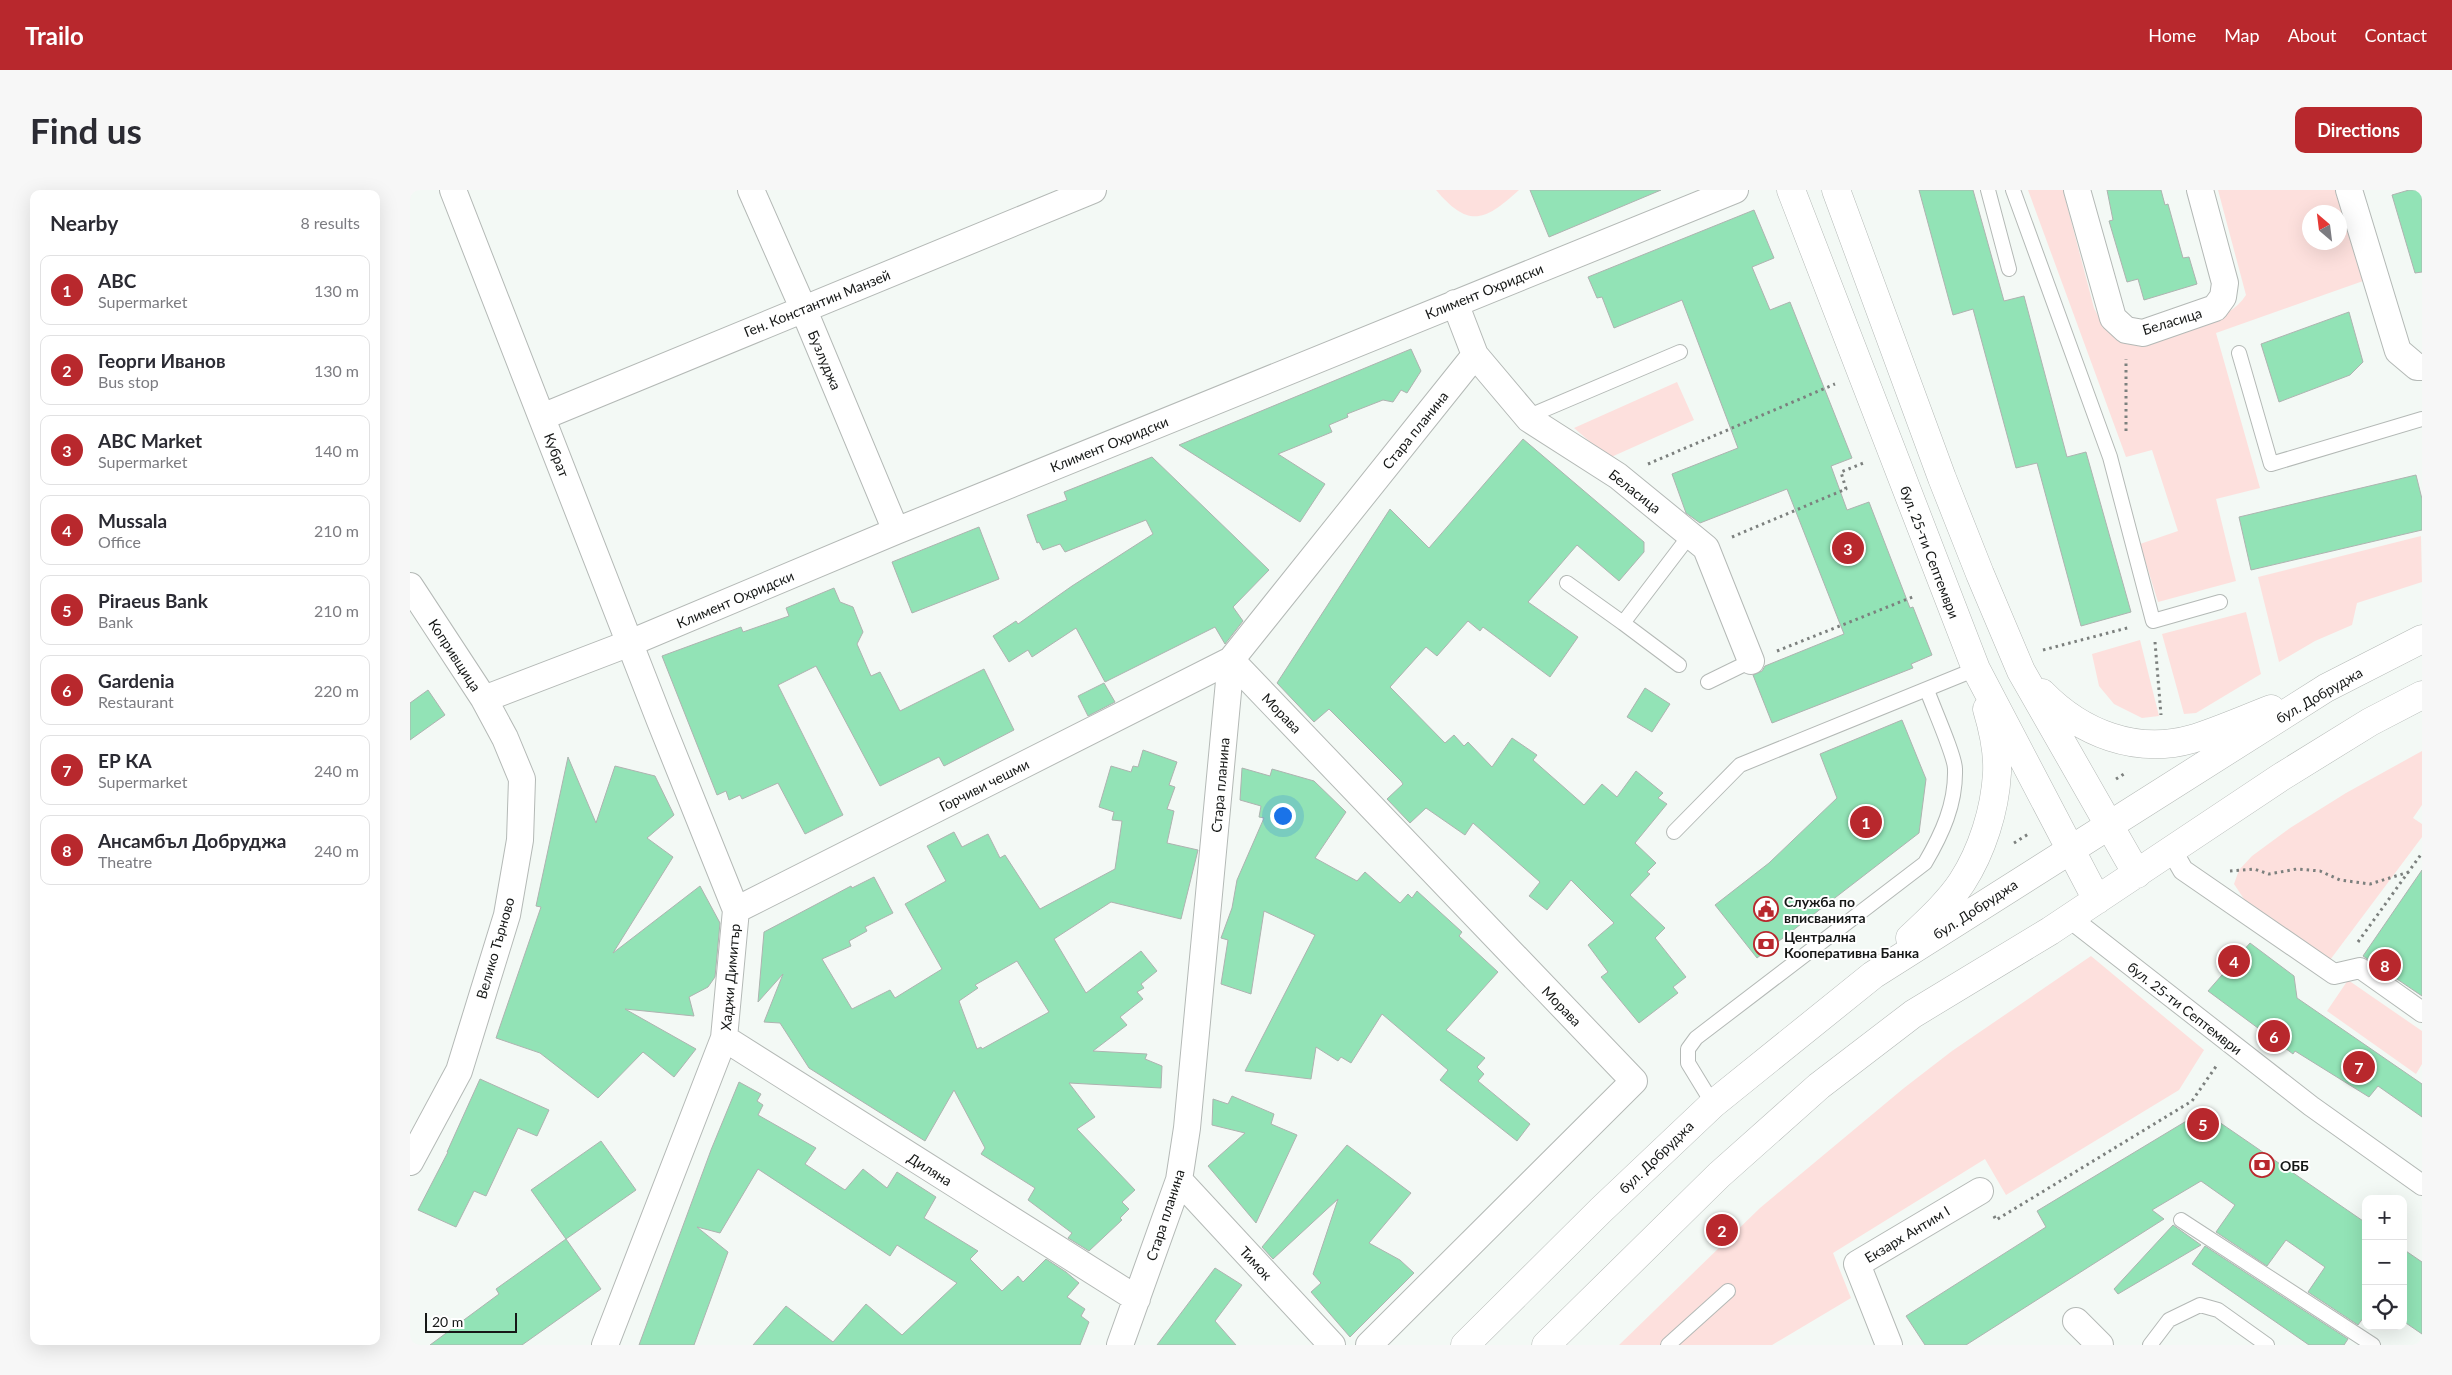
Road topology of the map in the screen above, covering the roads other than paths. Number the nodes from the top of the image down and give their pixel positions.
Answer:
1 (453, 190) edge
2 (751, 190) edge
3 (1093, 190) edge
4 (1735, 190) edge
5 (1791, 190) edge
6 (1836, 190) edge
7 (1988, 190) edge
8 (2013, 190) edge
9 (2077, 190) edge
10 (2200, 190) edge
11 (2349, 190) edge
12 (2009, 269) dead end
13 (1455, 303) junction
14 (804, 308) junction
15 (1680, 352) dead end
16 (2239, 353) dead end
17 (1475, 355) junction
18 (2422, 367) edge
19 (542, 417) junction
20 (1527, 417) junction
21 (2422, 419) edge
22 (896, 530) junction
23 (1698, 542) junction
24 (1567, 583) dead end
25 (410, 586) edge
26 (2220, 602) dead end
27 (1623, 623) junction
28 (2422, 638) edge
29 (630, 643) junction
30 (1231, 660) junction
31 (1751, 661) joint
32 (2019, 664) junction
33 (1679, 665) dead end
34 (1976, 669) junction
35 (1708, 682) dead end
36 (2326, 688) junction
37 (1927, 690) junction
38 (2422, 695) edge
39 (484, 699) junction
40 (660, 721) joint
41 (2109, 825) junction
42 (1674, 832) dead end
43 (2071, 848) junction
44 (2172, 851) junction
45 (2137, 874) junction
46 (2098, 900) junction
47 (736, 910) junction
48 (2070, 918) junction
49 (1873, 975) junction
50 (2422, 1012) edge
51 (724, 1038) junction
52 (1713, 1104) junction
53 (410, 1162) edge
54 (1179, 1180) junction
55 (2422, 1185) edge
56 (1980, 1191) road end
57 (2181, 1220) dead end
58 (1728, 1291) dead end
59 (1137, 1299) junction
60 (2076, 1322) dead end
61 (605, 1345) edge
62 (1120, 1345) edge
63 (1332, 1345) edge
64 (1368, 1345) edge
65 (1465, 1345) edge
66 (1546, 1345) edge
67 (1668, 1345) edge
68 (1889, 1345) edge
69 (2100, 1345) edge
70 (2150, 1345) edge
71 (2267, 1345) edge
72 (2373, 1345) edge

1 - 19 street, Кубрат
2 - 14 street, Бузлуджа
3 - 14 street, Ген. Константин Манзей
4 - 13 street, Климент Охридски
5 - 34 main road, бул. 25-ти Септември
6 - 32 main road
7 - 12 lane
8 - 26 lane
9 - 10 street, Беласица
11 - 18 street
13 - 17 street
13 - 22 street, Климент Охридски
14 - 19 street, Ген. Константин Манзей
14 - 22 street, Бузлуджа
15 - 20 lane
16 - 21 lane
17 - 20 street, Беласица
17 - 30 street, Стара планина
19 - 29 street, Кубрат
20 - 23 street, Беласица
22 - 29 street, Климент Охридски
23 - 27 lane
23 - 31 street, Беласица
24 - 27 lane
25 - 39 street, Копривщица
27 - 33 lane
28 - 36 main road, бул. Добруджа
29 - 39 street, Климент Охридски
29 - 40 street, Кубрат
30 - 47 street, Горчиви чешми
30 - 54 street, Стара планина
30 - 64 street, Морава
31 - 35 lane
32 - 36 main road
32 - 41 main road
34 - 37 lane
34 - 43 main road, бул. 25-ти Септември
34 - 49 main road
36 - 41 main road, бул. Добруджа
37 - 42 lane
37 - 52 lane
38 - 44 main road
39 - 53 street, Велико Търново
40 - 47 street, Хаджи Димитър
41 - 43 main road, бул. Добруджа
41 - 45 main road
43 - 46 main road, бул. 25-ти Септември
43 - 49 main road, бул. Добруджа
44 - 45 main road
44 - 50 street
45 - 46 main road
46 - 48 main road
47 - 51 street, Хаджи Димитър
48 - 55 street, бул. 25-ти Септември
48 - 66 main road
49 - 52 main road, бул. Добруджа
51 - 59 street, Диляна
51 - 61 street, Хаджи Димитър
52 - 65 main road, бул. Добруджа
54 - 59 street, Стара планина
54 - 63 street, Тимок
56 - 68 street, Екзарх Антим I
57 - 72 lane
58 - 67 lane
59 - 62 street, Стара планина
60 - 69 street
70 - 71 lane

